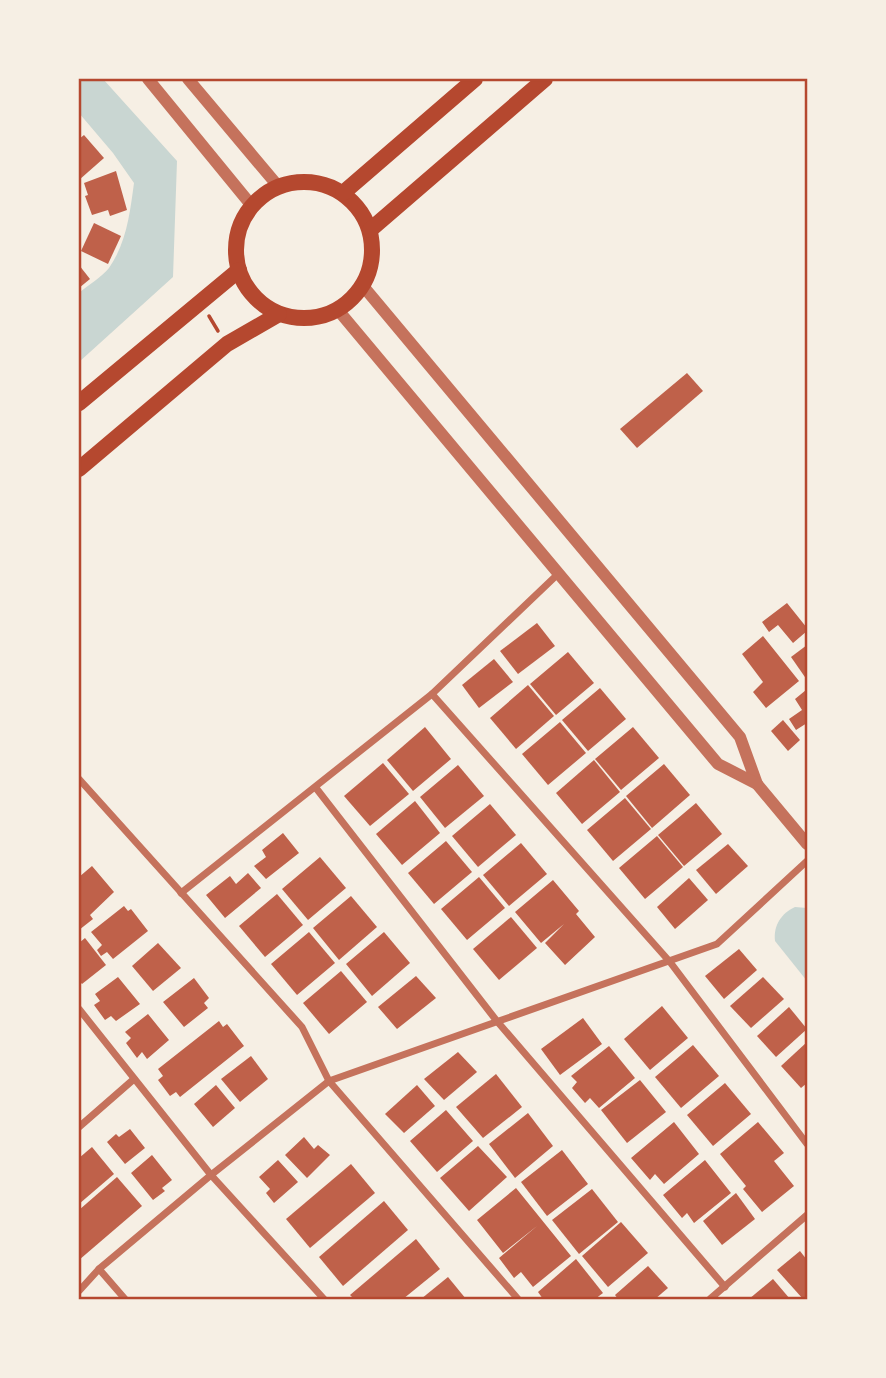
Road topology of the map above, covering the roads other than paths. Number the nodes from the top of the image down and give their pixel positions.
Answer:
1 (148, 79) edge
2 (188, 79) edge
3 (475, 79) edge
4 (545, 79) edge
5 (278, 186) junction
6 (343, 193) junction
7 (252, 206) junction
8 (370, 230) junction
9 (239, 270) junction
10 (363, 286) junction
11 (338, 310) junction
12 (279, 314) junction
13 (79, 403) edge
14 (79, 469) edge
15 (559, 573) junction
16 (432, 694) junction
17 (79, 780) edge
18 (757, 784) junction
19 (316, 788) junction
20 (807, 845) edge
21 (807, 861) edge
22 (181, 893) junction
23 (670, 962) junction
24 (79, 1009) edge
25 (496, 1020) junction
26 (134, 1079) junction
27 (329, 1080) junction
28 (79, 1127) edge
29 (807, 1144) edge
30 (211, 1175) junction
31 (807, 1216) edge
32 (99, 1269) junction
33 (725, 1287) junction
34 (79, 1291) edge
35 (125, 1299) edge
36 (324, 1299) edge
37 (518, 1299) edge
38 (710, 1299) edge

1 - 7 street
2 - 5 street
3 - 6 main road
4 - 8 main road
5 - 6 main road
5 - 7 main road
6 - 8 main road
7 - 9 main road
8 - 10 main road
9 - 12 main road
9 - 13 main road
10 - 11 main road
10 - 18 street
11 - 12 main road
11 - 15 street
12 - 14 main road
15 - 16 street
15 - 18 street
16 - 19 street
16 - 23 street
17 - 22 street
18 - 20 street
19 - 22 street
19 - 25 street
21 - 23 street
22 - 27 street
23 - 25 street
23 - 29 street
24 - 26 street
25 - 27 street
25 - 33 street
26 - 28 street
26 - 30 street
27 - 30 street
27 - 37 street
30 - 32 street
30 - 36 street
31 - 33 street
32 - 34 street
32 - 35 street
33 - 38 street

